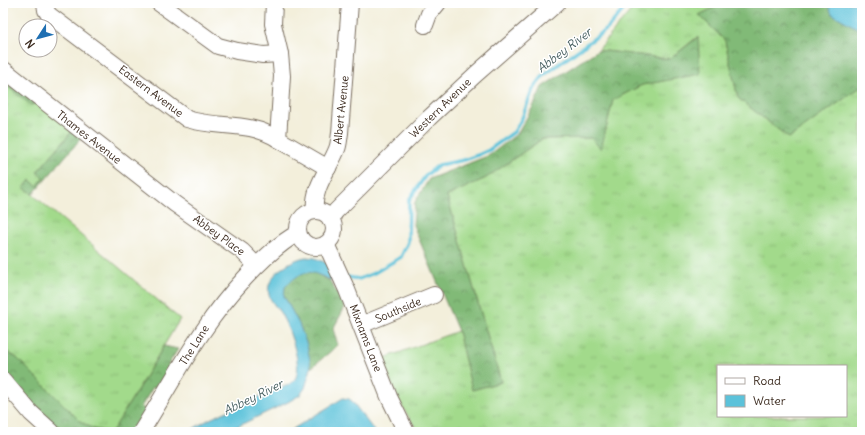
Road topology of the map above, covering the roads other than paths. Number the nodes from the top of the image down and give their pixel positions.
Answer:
1 (45, 3) edge
2 (159, 3) edge
3 (274, 3) edge
4 (350, 3) edge
5 (438, 3) edge
6 (557, 3) edge
7 (425, 25) dead end
8 (280, 54) junction
9 (3, 69) edge
10 (278, 139) junction
11 (328, 168) junction
12 (175, 204) joint
13 (315, 211) junction
14 (330, 219) junction
15 (298, 233) junction
16 (326, 244) junction
17 (256, 266) junction
18 (434, 295) dead end
19 (361, 325) junction
20 (3, 380) edge
21 (52, 432) edge
22 (141, 432) edge
23 (406, 432) edge

1 - 10 street, Eastern Avenue
2 - 8 street
3 - 8 street
4 - 11 street, Albert Avenue
5 - 7 street
6 - 14 street, Western Avenue
8 - 10 street
9 - 12 street, Thames Avenue
10 - 11 street, Eastern Avenue
11 - 13 street, Albert Avenue
12 - 17 street, Abbey Place
13 - 14 street
13 - 15 street
14 - 16 street
15 - 16 street
15 - 17 street
16 - 19 street, Mixnams Lane
17 - 22 street, The Lane
18 - 19 street, Southside
19 - 23 street, Mixnams Lane
20 - 21 street

